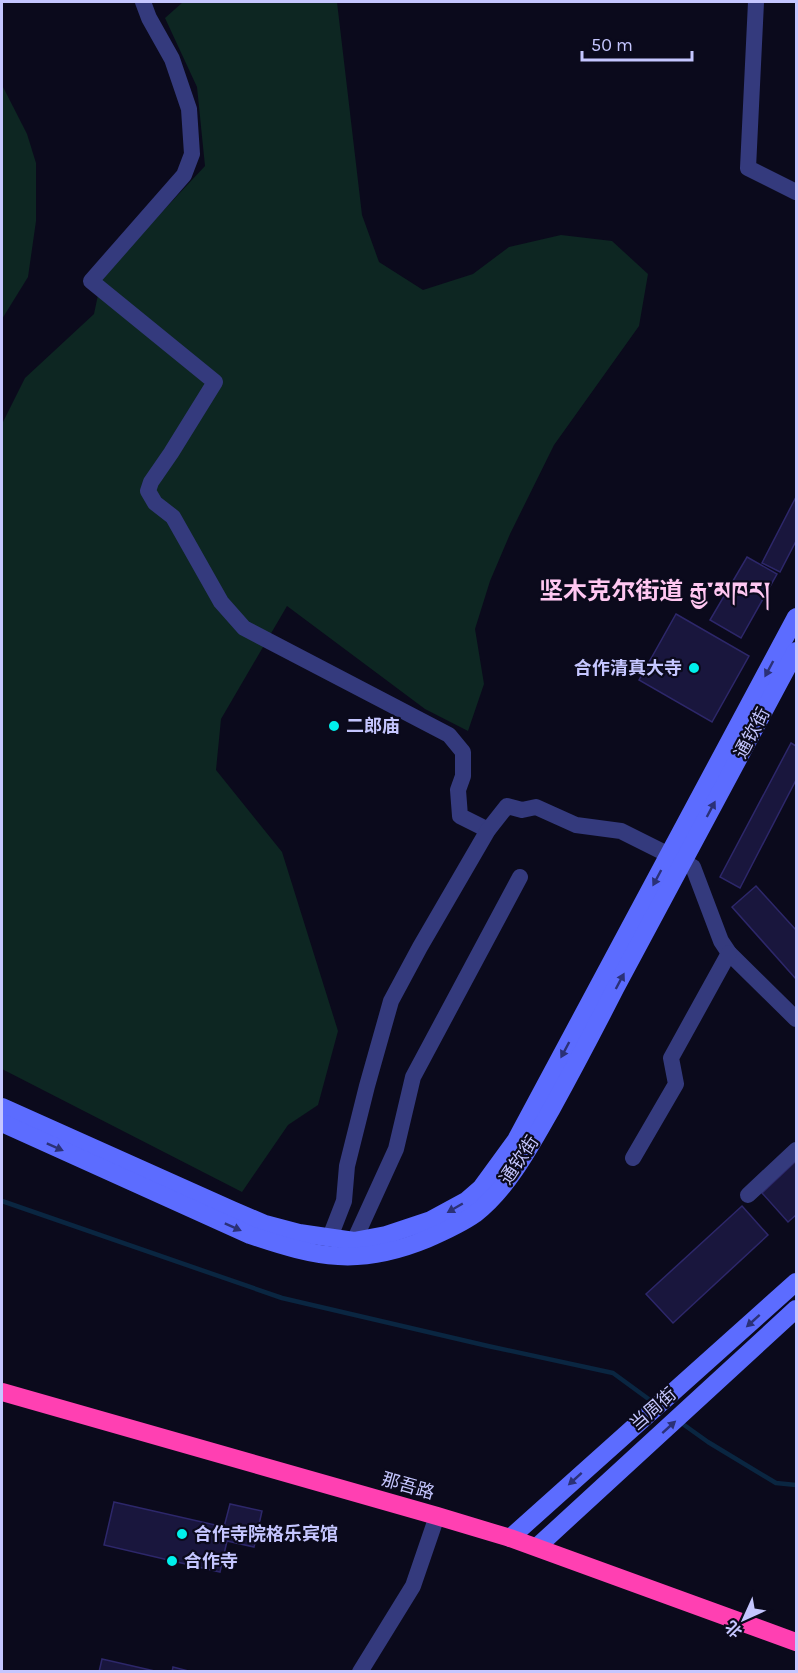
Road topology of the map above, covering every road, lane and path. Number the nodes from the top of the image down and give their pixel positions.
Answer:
1 (143, 2) edge
2 (756, 2) edge
3 (796, 192) edge
4 (796, 617) edge
5 (796, 651) edge
6 (488, 830) junction
7 (676, 858) junction
8 (520, 877) dead end
9 (729, 953) junction
10 (796, 1019) edge
11 (2, 1107) edge
12 (2, 1123) edge
13 (796, 1150) edge
14 (633, 1158) dead end
15 (748, 1195) dead end
16 (330, 1238) junction
17 (354, 1241) junction
18 (796, 1282) edge
19 (796, 1309) edge
20 (2, 1392) edge
21 (437, 1516) junction
22 (510, 1538) junction
23 (537, 1547) junction
24 (796, 1642) edge
25 (360, 1671) edge

1 - 6 street
2 - 3 street
4 -> 7 main road
7 -> 5 main road, 通钦街
6 - 7 street
6 - 16 street
7 - 9 street
12 -> 7 main road, 通钦街
7 -> 17 main road
8 - 17 street
9 - 10 street
9 - 14 street
11 - 16 main road
13 - 15 street
16 - 17 main road
18 -> 22 main road, 当周街
23 -> 19 main road, 当周街
20 - 21 highway, 那吾路
21 - 22 highway, 那吾路
21 - 25 street
22 - 23 highway, 那吾路
23 - 24 highway, 那吾路

